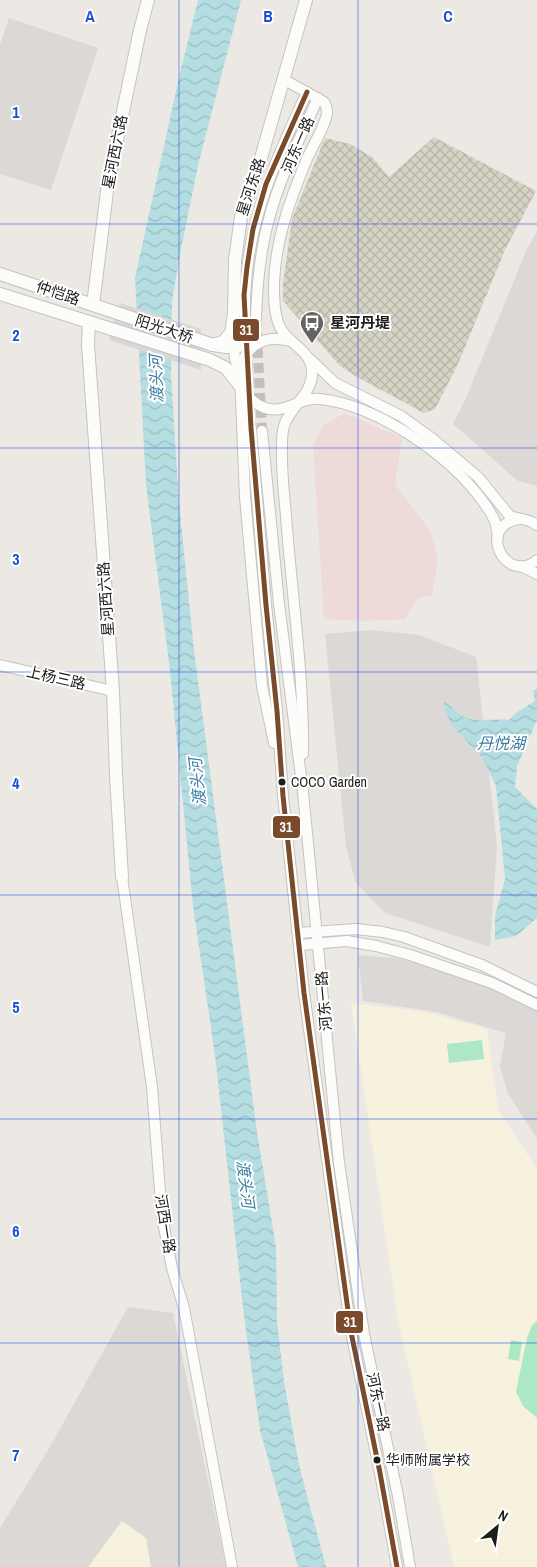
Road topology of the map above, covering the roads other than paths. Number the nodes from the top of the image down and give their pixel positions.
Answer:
1 (148, 0) edge
2 (306, 0) edge
3 (283, 80) junction
4 (307, 92) junction
5 (318, 98) junction
6 (0, 274) edge
7 (0, 294) edge
8 (93, 306) junction
9 (115, 313) joint
10 (239, 315) junction
11 (256, 318) tunnel mouth
12 (89, 322) junction
13 (112, 328) joint
14 (291, 341) junction
15 (255, 344) junction
16 (212, 345) junction
17 (234, 347) junction
18 (309, 358) junction
19 (240, 380) junction
20 (248, 396) joint
21 (299, 402) junction
22 (251, 428) tunnel mouth
23 (262, 430) tunnel mouth
24 (520, 518) junction
25 (537, 525) edge
26 (498, 537) junction
27 (537, 560) edge
28 (520, 566) junction
29 (537, 574) edge
30 (0, 665) edge
31 (113, 691) junction
32 (281, 778) junction
33 (303, 792) junction
34 (122, 877) joint
35 (318, 932) junction
36 (298, 933) junction
37 (319, 944) junction
38 (299, 945) junction
39 (537, 992) edge
40 (537, 1005) edge
41 (232, 1567) edge
42 (397, 1567) edge
43 (410, 1567) edge

1 - 8 street, 星河西六路
2 - 3 street, 星河东路
3 - 4 street
3 - 10 street, 星河东路
4 - 5 street, 河东一路
4 - 10 street, 河东一路
5 - 11 street, 河东一路
5 - 14 street
6 - 8 street, 仲恺路
7 - 12 street, 仲恺路
8 - 9 street, 仲恺路
9 - 16 street, 阳光大桥
10 - 16 street, 星河东路
10 - 17 street, 河东一路
12 - 13 street, 仲恺路
12 - 31 street, 星河西六路
13 - 19 street, 阳光大桥
14 - 15 street
14 - 18 street
15 - 17 street
15 - 19 street
16 - 17 street
17 - 19 street, 河东一路
18 - 21 street
18 - 24 street
19 - 20 street
19 - 32 street
20 - 21 street
21 - 26 street
21 - 33 street
22 - 32 street, 河东一路
23 - 33 street, 河东一路
24 - 25 street
24 - 26 street
26 - 28 street
27 - 28 street
28 - 29 street
30 - 31 street, 上杨三路
31 - 34 street, 星河西六路
32 - 36 street, 河东一路
33 - 35 street, 河东一路
34 - 41 street, 河西一路
35 - 36 street
35 - 37 street, 河东一路
35 - 39 street
36 - 38 street, 河东一路
37 - 38 street
37 - 40 street
37 - 43 street, 河东一路
38 - 42 street, 河东一路

